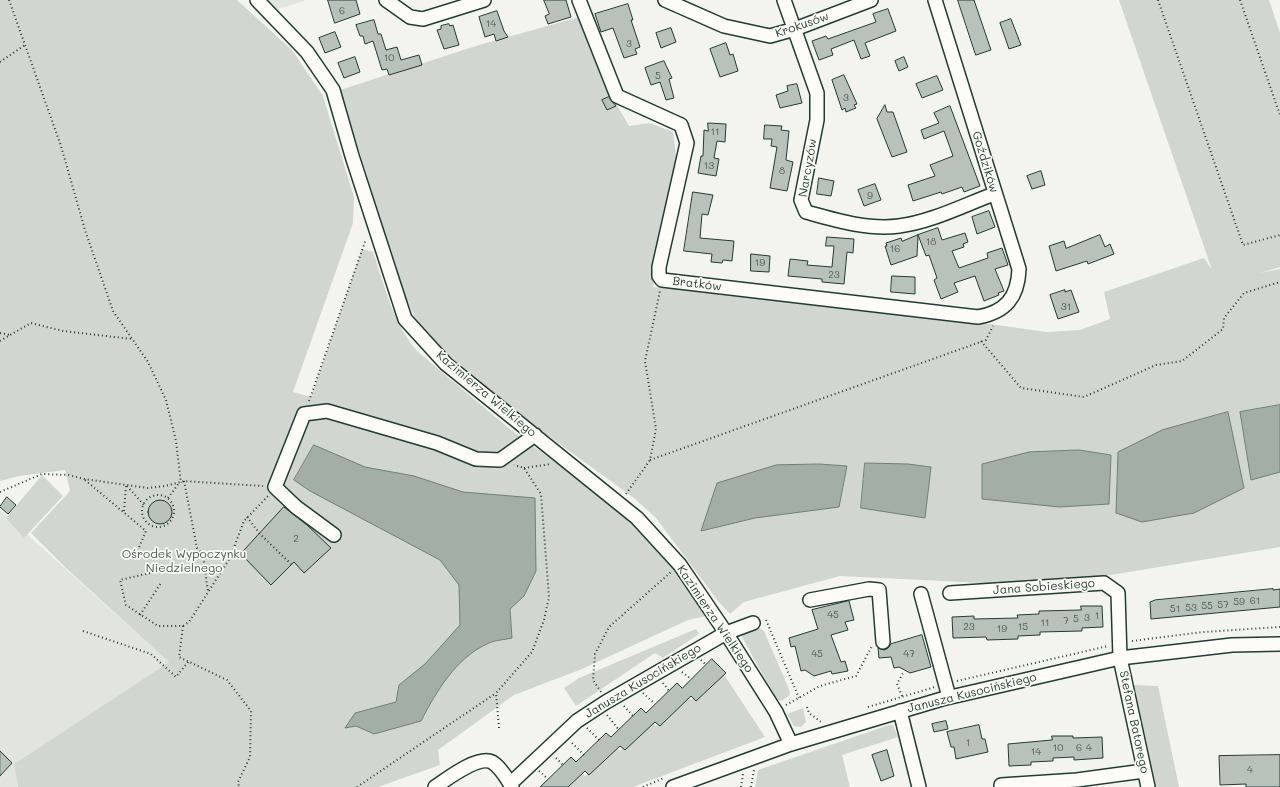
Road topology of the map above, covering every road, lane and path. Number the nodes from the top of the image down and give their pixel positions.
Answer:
1 (9, 0) edge
2 (257, 0) edge
3 (386, 0) edge
4 (484, 0) edge
5 (579, 0) edge
6 (665, 0) edge
7 (784, 0) edge
8 (871, 0) edge
9 (935, 0) edge
10 (1158, 0) edge
11 (1240, 0) edge
12 (795, 29) junction
13 (25, 45) junction
14 (0, 62) edge
15 (1280, 115) edge
16 (994, 194) junction
17 (374, 219) junction
18 (1280, 235) edge
19 (662, 280) junction
20 (1280, 282) edge
21 (993, 318) junction
22 (0, 333) edge
23 (10, 335) junction
24 (132, 339) junction
25 (0, 341) edge
26 (981, 341) junction
27 (304, 414) junction
28 (535, 435) junction
29 (500, 460) junction
30 (650, 460) junction
31 (567, 461) junction
32 (524, 468) junction
33 (84, 479) junction
34 (184, 481) junction
35 (180, 482) junction
36 (126, 486) junction
37 (275, 487) junction
38 (0, 492) edge
39 (168, 498) junction
40 (619, 503) junction
41 (144, 505) junction
42 (124, 511) junction
43 (248, 517) junction
44 (334, 535) dead end
45 (138, 550) dead end
46 (291, 564) dead end
47 (680, 565) junction
48 (150, 573) dead end
49 (161, 583) dead end
50 (209, 594) junction
51 (921, 594) dead end
52 (950, 594) dead end
53 (810, 600) dead end
54 (140, 615) junction
55 (759, 621) joint
56 (183, 626) junction
57 (83, 631) dead end
58 (726, 632) junction
59 (878, 644) joint
60 (1280, 644) edge
61 (1120, 658) junction
62 (188, 662) junction
63 (903, 673) dead end
64 (639, 690) dead end
65 (496, 693) junction
66 (902, 696) dead end
67 (949, 697) junction
68 (799, 698) junction
69 (620, 702) dead end
70 (788, 703) dead end
71 (655, 704) dead end
72 (605, 707) junction
73 (807, 707) dead end
74 (900, 711) junction
75 (633, 716) dead end
76 (581, 723) junction
77 (822, 723) dead end
78 (499, 728) dead end
79 (619, 730) dead end
80 (569, 740) dead end
81 (599, 740) dead end
82 (791, 744) junction
83 (584, 754) dead end
84 (553, 756) dead end
85 (563, 765) dead end
86 (754, 768) dead end
87 (539, 770) dead end
88 (1144, 771) junction
89 (743, 772) dead end
90 (548, 780) dead end
91 (1078, 783) edge
92 (511, 785) edge
93 (1001, 785) dead end
94 (239, 787) edge
95 (357, 787) edge
96 (435, 787) edge
97 (673, 787) edge
98 (741, 787) edge
99 (751, 787) edge
100 (919, 787) edge
101 (1148, 787) edge

1 - 13 path
2 - 17 street, Kazimierza Wielkiego
3 - 4 street
5 - 19 street, Bratków
6 - 12 street, Krokusów
7 - 12 street
8 - 12 street, Krokusów
9 - 16 street, Goździków
10 - 18 path
11 - 15 path
12 - 16 street, Narcyzów
13 - 14 path
13 - 24 path
16 - 21 street, Goździków
17 - 27 path
17 - 28 street, Kazimierza Wielkiego
19 - 21 street, Bratków
19 - 30 path
20 - 26 path
21 - 26 path
22 - 23 path
23 - 24 path
23 - 25 path
24 - 35 path
26 - 30 path
27 - 29 street
27 - 37 street
28 - 29 street
28 - 31 street, Kazimierza Wielkiego
29 - 32 path
30 - 40 path
31 - 32 path
31 - 40 street, Kazimierza Wielkiego
32 - 65 path
33 - 36 path
33 - 38 path
33 - 42 path
34 - 35 path
34 - 37 path
34 - 50 path
35 - 36 path
35 - 39 path
36 - 41 path
36 - 42 path
37 - 43 path
37 - 44 street
39 - 41 path
39 - 41 path
40 - 47 street, Kazimierza Wielkiego
42 - 45 path
43 - 46 path
43 - 50 path
47 - 58 street, Kazimierza Wielkiego
47 - 72 path
48 - 54 path
49 - 54 path
50 - 56 path
51 - 67 street
52 - 61 street, Jana Sobieskiego
53 - 59 street
54 - 56 path
55 - 58 street, Janusza Kusocińskiego
55 - 68 path
56 - 62 path
57 - 62 path
58 - 72 street, Janusza Kusocińskiego
58 - 82 street, Kazimierza Wielkiego
59 - 68 path
60 - 61 street, Janusza Kusocińskiego
61 - 67 street, Janusza Kusocińskiego
61 - 88 street, Stefana Batorego
62 - 94 path
63 - 66 path
64 - 71 path
65 - 78 path
65 - 95 path
67 - 74 street, Janusza Kusocińskiego
68 - 70 path
69 - 75 path
72 - 76 street, Janusza Kusocińskiego
72 - 79 path
73 - 77 path
74 - 82 street, Janusza Kusocińskiego
74 - 100 street
76 - 81 path
76 - 92 street, Janusza Kusocińskiego
80 - 83 path
82 - 97 street, Janusza Kusocińskiego
84 - 85 path
86 - 99 path
87 - 90 path
88 - 91 street
88 - 101 street, Stefana Batorego
89 - 98 path
91 - 93 street
92 - 96 street, Janusza Kusocińskiego

